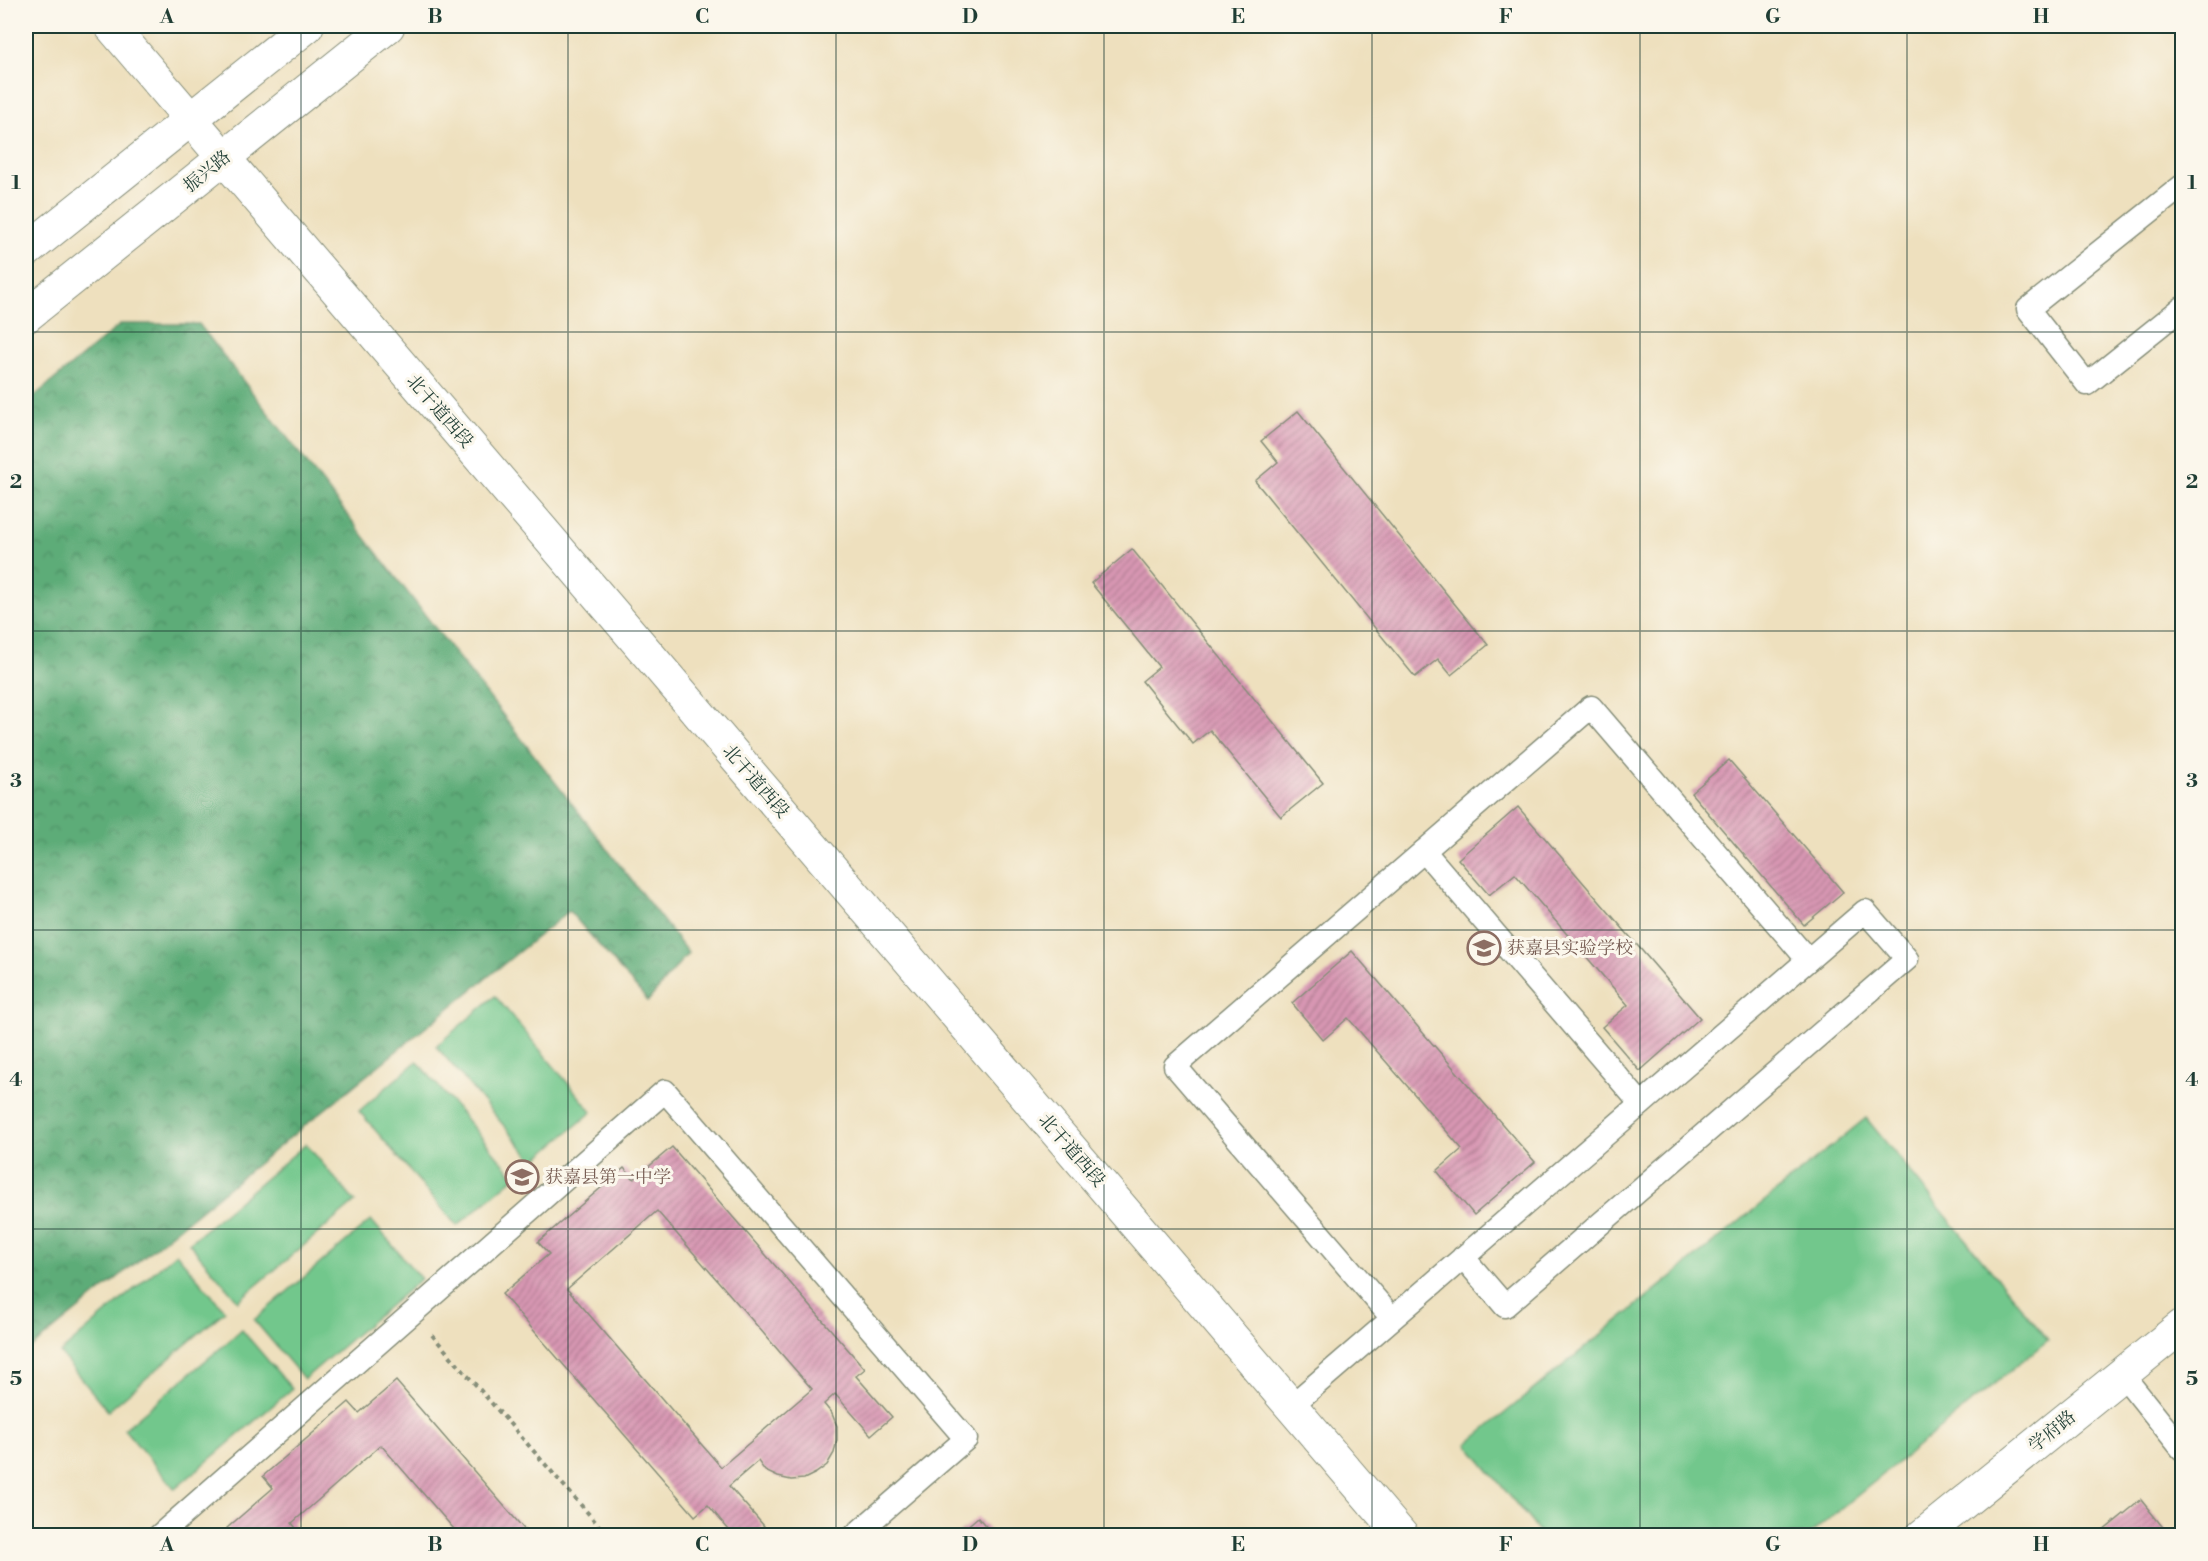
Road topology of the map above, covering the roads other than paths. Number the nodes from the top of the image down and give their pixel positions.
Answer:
1 (111, 26) edge
2 (307, 26) edge
3 (388, 26) edge
4 (190, 119) junction
5 (223, 157) junction
6 (2182, 186) edge
7 (26, 251) edge
8 (2182, 308) edge
9 (26, 316) edge
10 (1424, 851) junction
11 (1808, 960) junction
12 (1641, 1104) junction
13 (1463, 1257) junction
14 (1392, 1318) junction
15 (2182, 1326) edge
16 (2122, 1374) junction
17 (1291, 1406) junction
18 (2182, 1449) edge
19 (159, 1536) edge
20 (854, 1536) edge
21 (1402, 1536) edge
22 (1922, 1536) edge

1 - 4 street, 北干道西段
2 - 4 street
3 - 5 street, 振兴路
4 - 5 street, 北干道西段
4 - 7 street
5 - 9 street, 振兴路
5 - 17 street, 北干道西段
6 - 8 lane
10 - 11 lane
10 - 12 lane
10 - 14 lane
11 - 12 lane
11 - 13 lane
12 - 13 lane
13 - 14 lane
14 - 17 lane
15 - 16 street, 学府路
16 - 18 lane
16 - 22 street, 学府路
17 - 21 street, 北干道西段
19 - 20 lane

